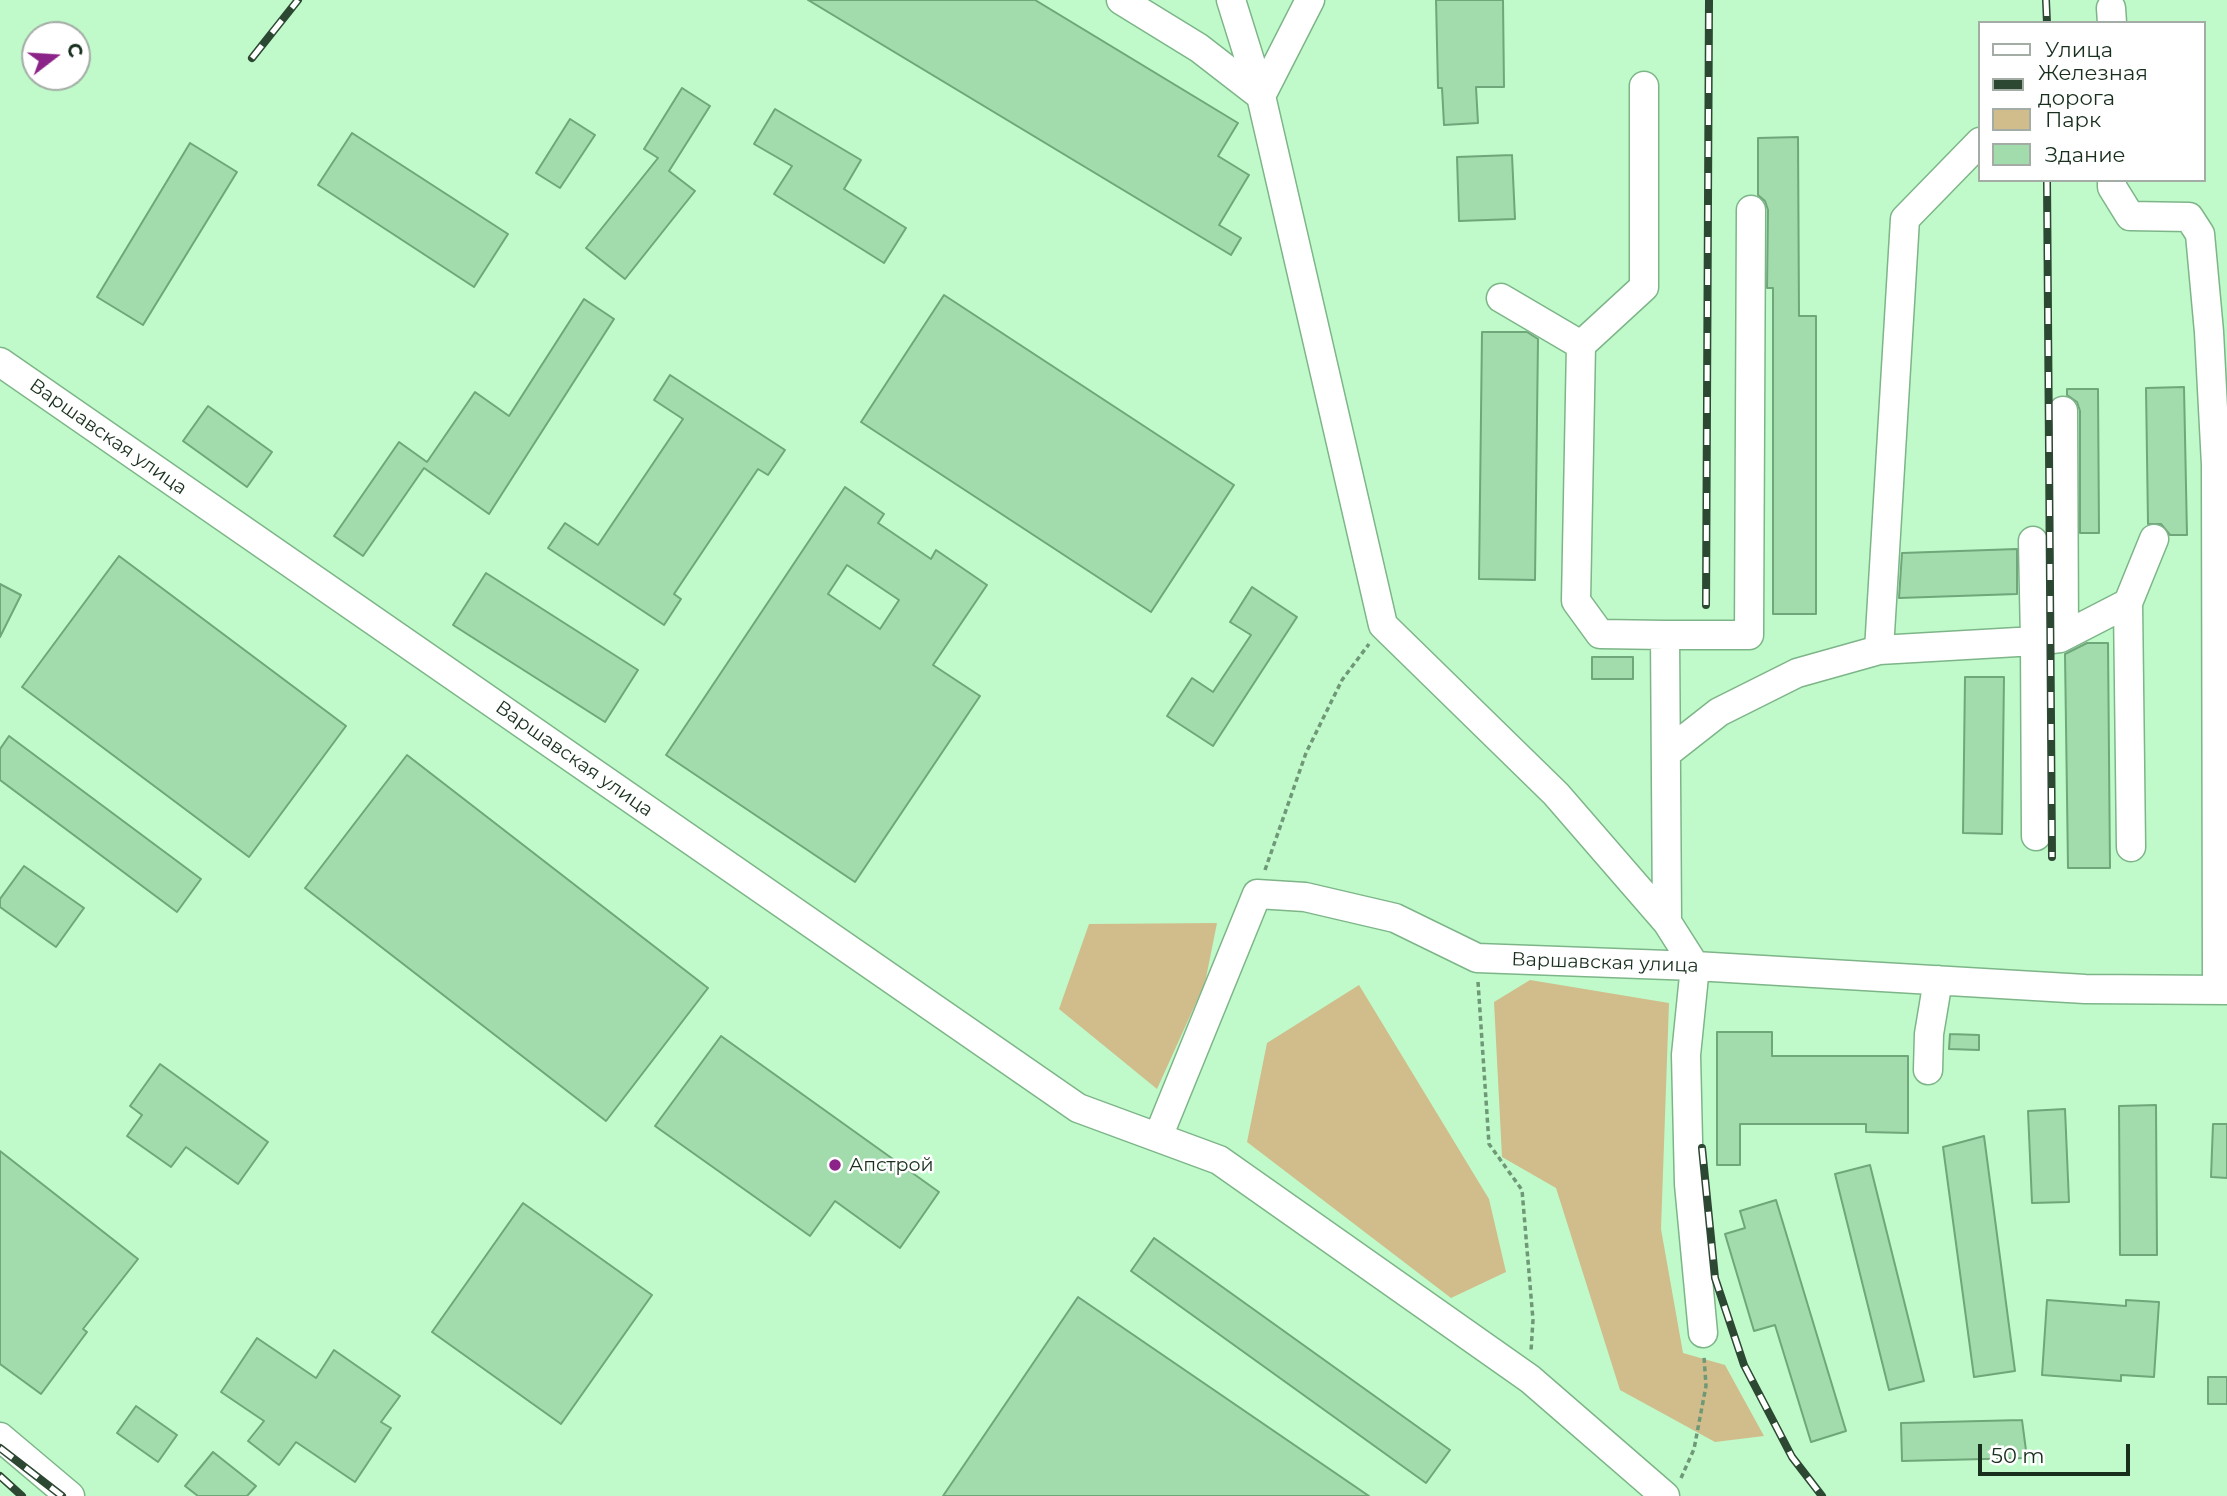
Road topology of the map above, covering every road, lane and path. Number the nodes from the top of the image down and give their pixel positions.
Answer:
1 (1121, 0) edge
2 (1231, 0) edge
3 (1310, 0) edge
4 (1644, 86) dead end
5 (1261, 96) junction
6 (1979, 143) edge
7 (2112, 182) edge
8 (1751, 211) dead end
9 (1501, 298) dead end
10 (1581, 345) junction
11 (0, 362) edge
12 (2063, 411) dead end
13 (2154, 540) dead end
14 (2033, 541) dead end
15 (2128, 603) junction
16 (1383, 625) junction
17 (1665, 635) junction
18 (2064, 636) junction
19 (2035, 641) junction
20 (1879, 650) junction
21 (1668, 752) junction
22 (2036, 836) dead end
23 (2131, 847) dead end
24 (1257, 894) junction
25 (1667, 922) junction
26 (1477, 958) junction
27 (1695, 966) junction
28 (1938, 980) junction
29 (2222, 990) edge
30 (1928, 1070) dead end
31 (1158, 1137) junction
32 (1703, 1333) joint
33 (1530, 1380) junction
34 (0, 1437) edge
35 (1671, 1490) edge
36 (70, 1496) edge

1 - 5 street
2 - 5 street
3 - 5 street
4 - 10 street
5 - 16 street
6 - 20 street
7 - 29 street
8 - 17 street
9 - 10 street
10 - 17 street
11 - 31 street, Варшавская улица
12 - 18 street
13 - 15 street
14 - 19 street
15 - 18 street
15 - 23 street
16 - 24 path
16 - 25 street
17 - 21 street
18 - 19 street
19 - 20 street
19 - 22 street
20 - 21 street
21 - 25 street
24 - 26 street, Варшавская улица
24 - 31 street
25 - 27 street
26 - 27 street, Варшавская улица
26 - 33 path
27 - 28 street, Варшавская улица
27 - 32 street
28 - 29 street, Варшавская улица
28 - 30 street
31 - 33 street, Варшавская улица
32 - 35 path
33 - 35 street, Варшавская улица
34 - 36 street

